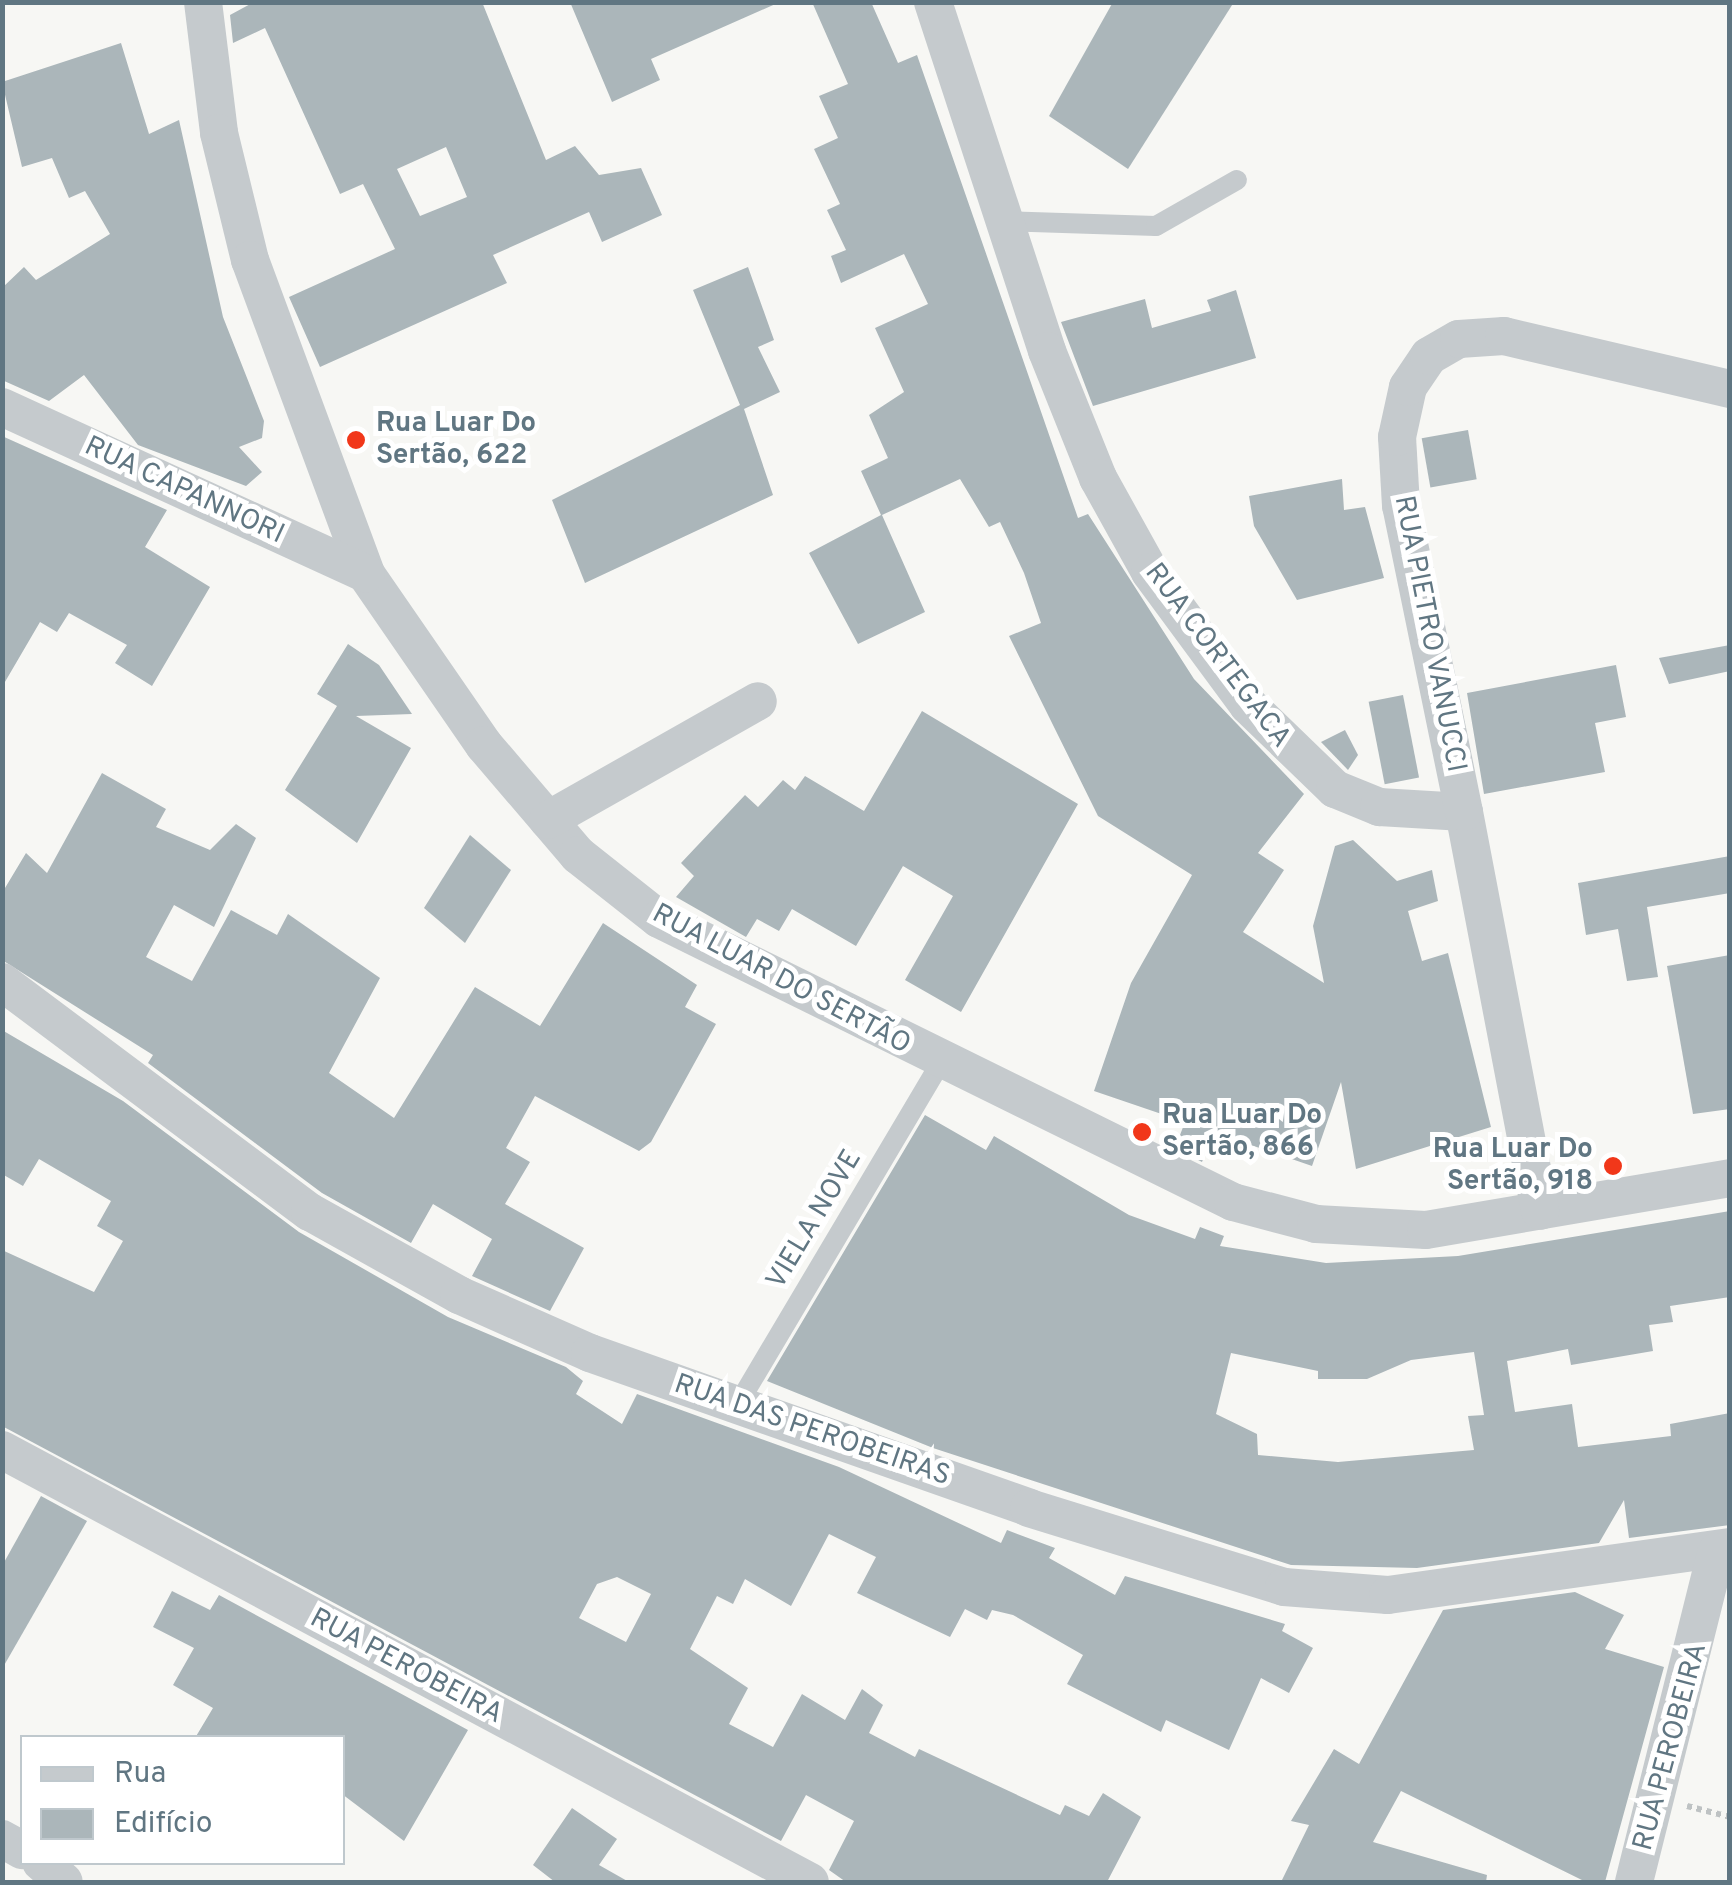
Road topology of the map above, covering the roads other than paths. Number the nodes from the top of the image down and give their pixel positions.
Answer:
1 (204, 2) edge
2 (932, 2) edge
3 (1237, 180) dead end
4 (1004, 221) junction
5 (1730, 389) edge
6 (2, 407) edge
7 (366, 574) junction
8 (758, 701) dead end
9 (1464, 812) junction
10 (548, 820) junction
11 (2, 982) edge
12 (940, 1065) junction
13 (1730, 1178) edge
14 (1540, 1211) junction
15 (738, 1404) junction
16 (2, 1450) edge
17 (1723, 1550) edge
18 (44, 1865) edge
19 (64, 1882) edge
20 (810, 1882) edge
21 (1634, 1882) edge

1 - 7 street, RUA LUAR DO SERTÃO
2 - 4 street, RUA CORTEGACA
3 - 4 lane
4 - 9 street, RUA CORTEGACA
5 - 9 street, RUA PIETRO VANUCCI
6 - 7 street, RUA CAPANNORI
7 - 10 street, RUA LUAR DO SERTÃO
8 - 10 street
9 - 14 street
10 - 12 street, RUA LUAR DO SERTÃO
11 - 15 street, RUA DAS PEROBEIRAS
12 - 14 street, RUA LUAR DO SERTÃO
12 - 15 lane, VIELA NOVE
13 - 14 street, RUA LUAR DO SERTÃO
15 - 17 street, RUA DAS PEROBEIRAS
16 - 20 street, RUA PEROBEIRA
17 - 21 street, RUA PEROBEIRA
18 - 19 street

